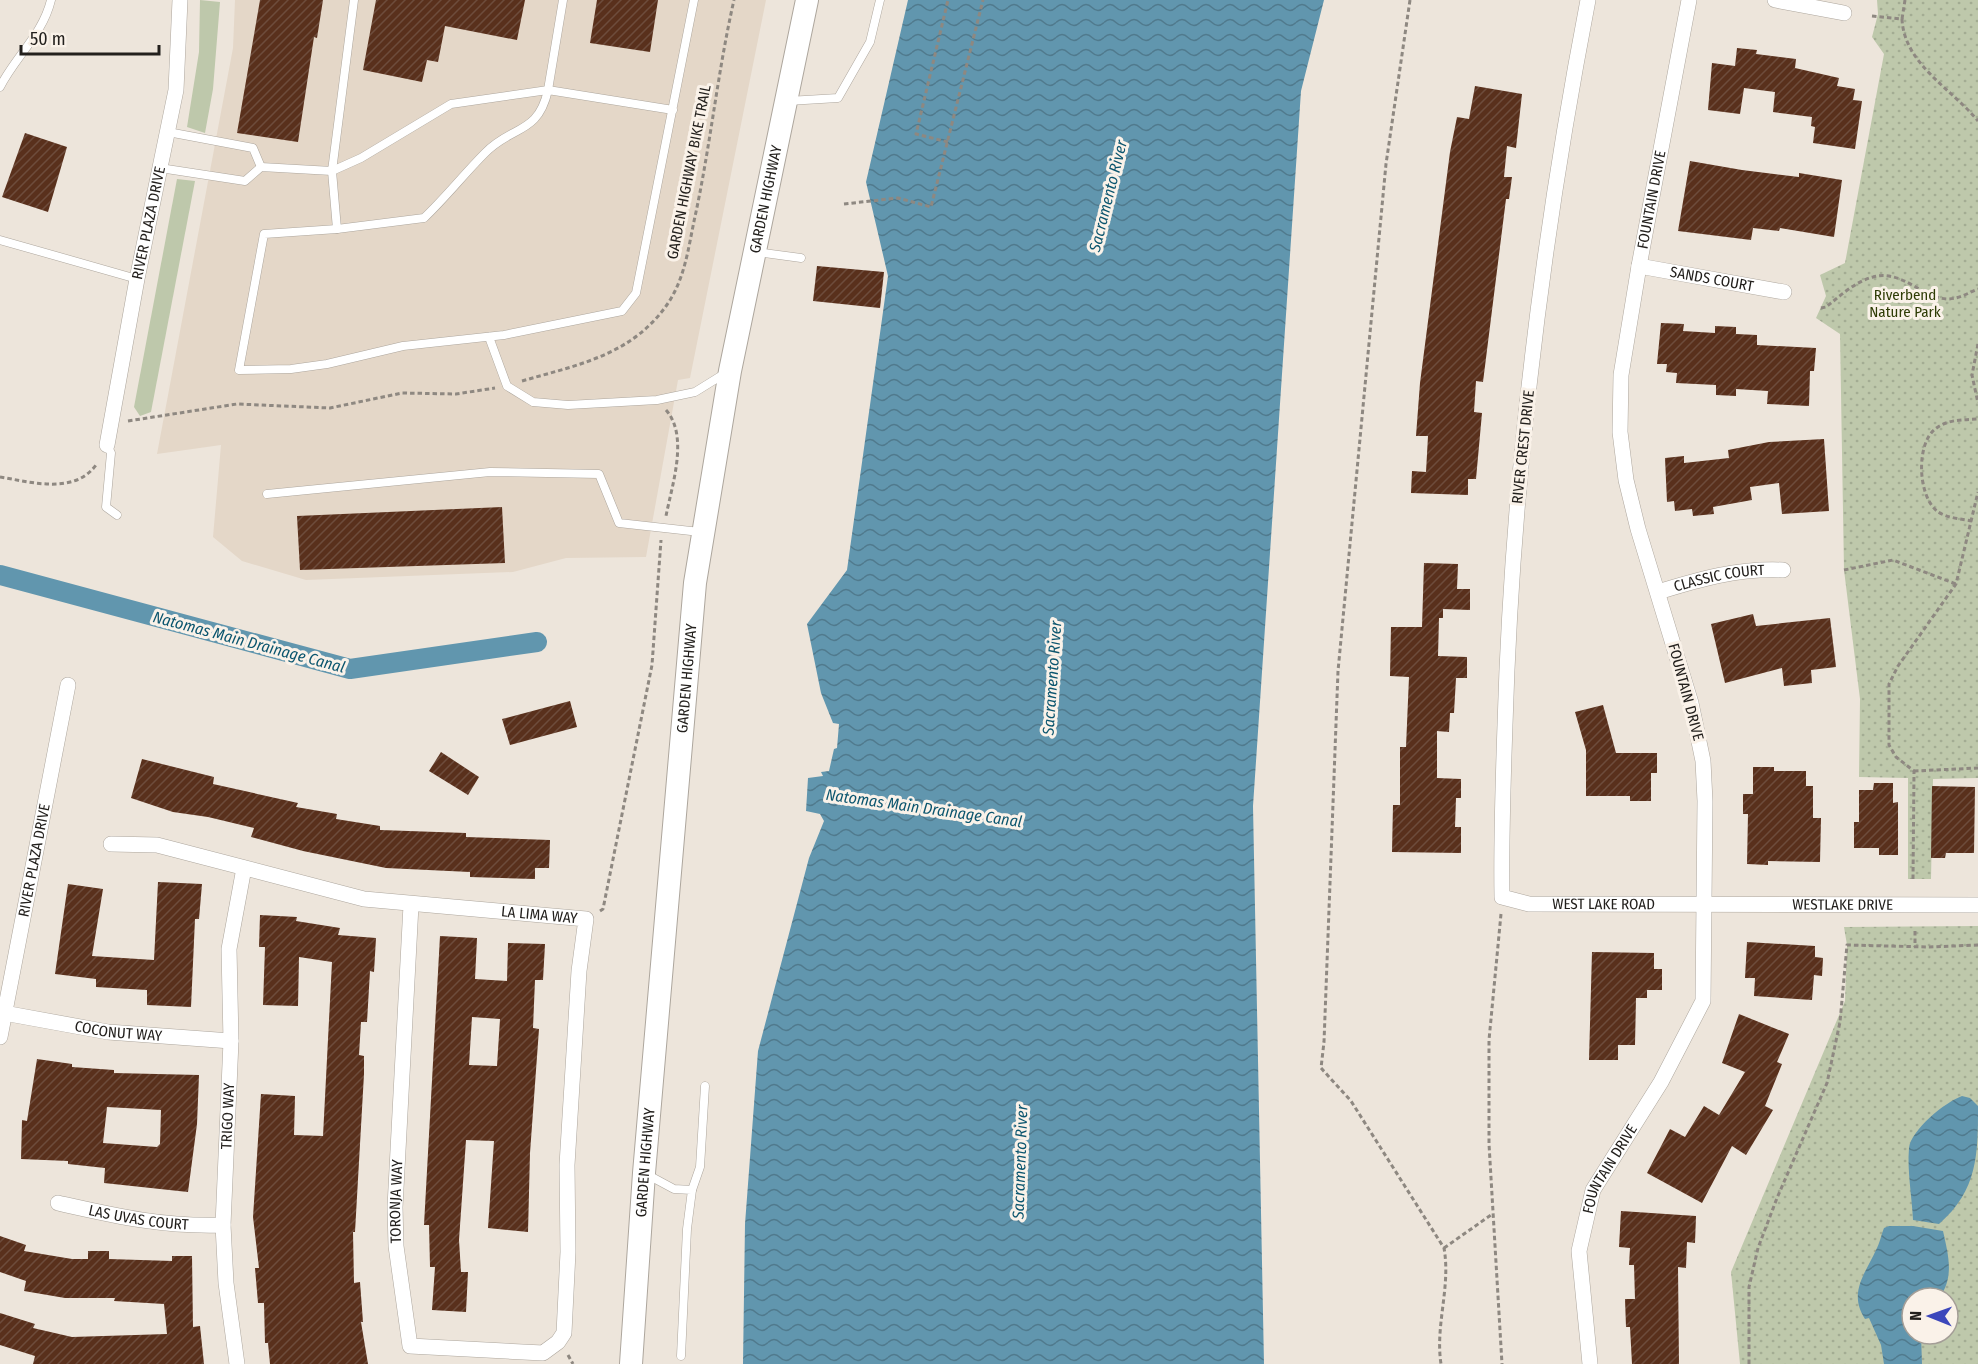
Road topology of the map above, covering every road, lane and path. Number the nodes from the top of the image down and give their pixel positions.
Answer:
1 (51, 0) edge
2 (180, 0) edge
3 (354, 0) edge
4 (563, 0) edge
5 (694, 0) edge
6 (734, 0) edge
7 (807, 0) edge
8 (880, 0) edge
9 (948, 0) edge
10 (983, 0) edge
11 (1410, 0) edge
12 (1588, 0) edge
13 (1689, 0) edge
14 (1775, 0) edge
15 (1905, 0) edge
16 (1844, 13) dead end
17 (1872, 16) dead end
18 (1902, 19) junction
19 (0, 87) edge
20 (548, 90) junction
21 (784, 102) junction
22 (673, 110) junction
23 (1978, 121) edge
24 (168, 132) junction
25 (948, 142) junction
26 (261, 167) junction
27 (160, 168) junction
28 (332, 171) junction
29 (844, 204) dead end
30 (337, 229) junction
31 (0, 240) edge
32 (755, 252) junction
33 (801, 258) dead end
34 (1639, 266) junction
35 (137, 279) junction
36 (1978, 289) edge
37 (1784, 292) dead end
38 (1821, 308) dead end
39 (489, 337) junction
40 (1978, 344) edge
41 (730, 371) junction
42 (507, 386) junction
43 (657, 400) junction
44 (1978, 403) edge
45 (111, 418) junction
46 (1978, 419) edge
47 (107, 445) junction
48 (0, 477) edge
49 (1978, 492) edge
50 (267, 494) dead end
51 (117, 515) dead end
52 (1972, 521) junction
53 (664, 527) junction
54 (702, 532) junction
55 (1783, 570) dead end
56 (1844, 570) dead end
57 (1956, 584) junction
58 (1658, 592) junction
59 (68, 685) dead end
60 (1978, 768) edge
61 (1914, 771) junction
62 (111, 844) dead end
63 (243, 868) junction
64 (1913, 879) dead end
65 (1502, 897) junction
66 (1705, 904) junction
67 (411, 905) junction
68 (1978, 905) edge
69 (586, 919) junction
70 (1915, 931) dead end
71 (1978, 945) edge
72 (1915, 947) junction
73 (4, 1013) junction
74 (0, 1037) edge
75 (231, 1041) junction
76 (705, 1086) dead end
77 (644, 1173) junction
78 (692, 1190) junction
79 (58, 1203) dead end
80 (1491, 1215) junction
81 (223, 1225) junction
82 (1444, 1248) junction
83 (562, 1348) junction
84 (681, 1356) dead end
85 (237, 1364) edge
86 (573, 1364) edge
87 (631, 1364) edge
88 (1441, 1364) edge
89 (1502, 1364) edge
90 (1590, 1364) edge
91 (1749, 1364) edge

1 - 19 lane
2 - 24 street, RIVER PLAZA DRIVE
3 - 28 lane
4 - 20 lane
5 - 22 lane
6 - 42 path, GARDEN HIGHWAY BIKE TRAIL
7 - 21 main road, GARDEN HIGHWAY
8 - 21 lane
9 - 25 path
10 - 25 path
11 - 82 path
12 - 65 street, RIVER CREST DRIVE
13 - 34 street, FOUNTAIN DRIVE
14 - 16 street
15 - 18 path
17 - 18 path
18 - 23 path
20 - 22 lane
20 - 28 lane
20 - 30 lane
21 - 32 main road, GARDEN HIGHWAY
22 - 39 lane
24 - 26 lane
24 - 27 street, RIVER PLAZA DRIVE
25 - 29 path
26 - 27 lane
26 - 28 lane
27 - 35 street, RIVER PLAZA DRIVE
28 - 30 lane
30 - 39 lane
31 - 35 lane
32 - 33 lane
32 - 41 main road, GARDEN HIGHWAY
34 - 37 street, SANDS COURT
34 - 58 street, FOUNTAIN DRIVE
35 - 45 street, RIVER PLAZA DRIVE
36 - 38 path
39 - 42 lane
40 - 44 path
41 - 43 lane
41 - 54 main road, GARDEN HIGHWAY
42 - 43 lane
42 - 45 path, GARDEN HIGHWAY BIKE TRAIL
43 - 53 path
45 - 47 street, RIVER PLAZA DRIVE
46 - 52 path
47 - 48 path
47 - 51 lane
49 - 52 path
50 - 53 lane
52 - 57 path
53 - 54 lane
53 - 69 path
54 - 77 main road, GARDEN HIGHWAY
55 - 58 street, CLASSIC COURT
56 - 57 path
57 - 61 path
58 - 66 street, FOUNTAIN DRIVE
59 - 73 street, RIVER PLAZA DRIVE
60 - 61 path
61 - 64 path
62 - 63 street, LA LIMA WAY
63 - 67 street, LA LIMA WAY
63 - 75 street, TRIGO WAY
65 - 66 street, WEST LAKE ROAD
65 - 80 path
66 - 68 street, WESTLAKE DRIVE
66 - 90 street, FOUNTAIN DRIVE
67 - 69 street, LA LIMA WAY
67 - 83 street, TORONJA WAY
69 - 83 street, LA LIMA WAY
70 - 72 path
71 - 72 path
72 - 91 path
73 - 74 street, RIVER PLAZA DRIVE
73 - 75 street, COCONUT WAY
75 - 81 street, TRIGO WAY
76 - 78 lane
77 - 78 lane
77 - 87 main road, GARDEN HIGHWAY
78 - 84 lane
79 - 81 street, LAS UVAS COURT
80 - 82 path
80 - 89 path
81 - 85 street, TRIGO WAY
82 - 88 path
83 - 86 path

